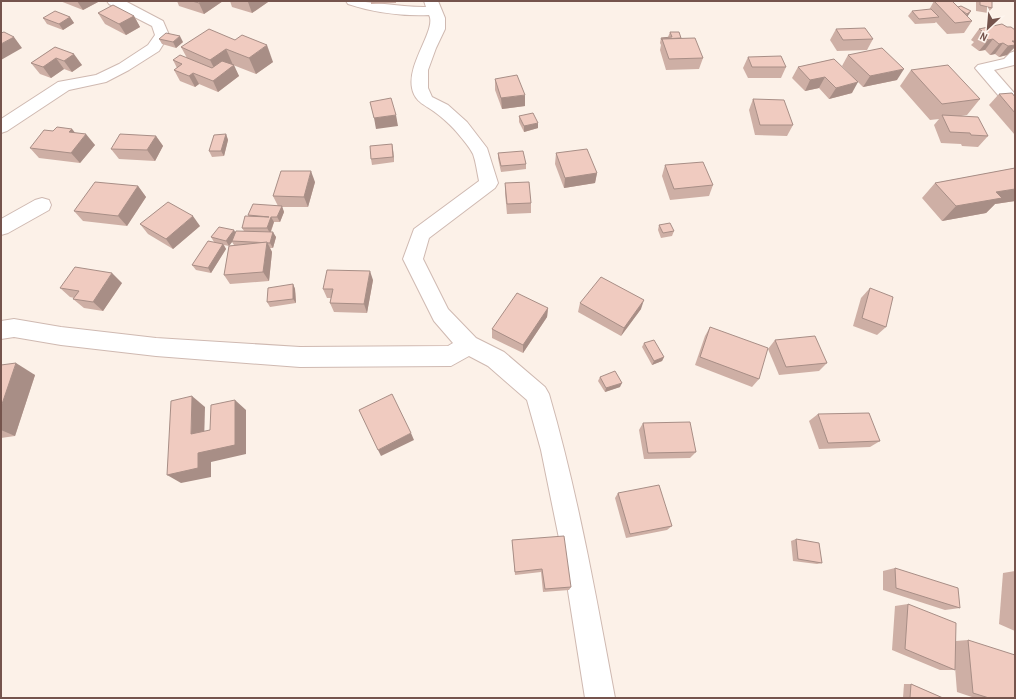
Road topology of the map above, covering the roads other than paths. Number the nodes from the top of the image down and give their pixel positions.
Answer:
1 (114, 1) edge
2 (353, 1) edge
3 (432, 6) edge
4 (1015, 56) edge
5 (1015, 104) edge
6 (1, 126) edge
7 (42, 205) dead end
8 (1, 228) edge
9 (1, 330) edge
10 (468, 345) junction
11 (600, 698) edge

1 - 6 street
2 - 3 street
3 - 10 street
4 - 5 street
7 - 8 street
9 - 10 street
10 - 11 street

